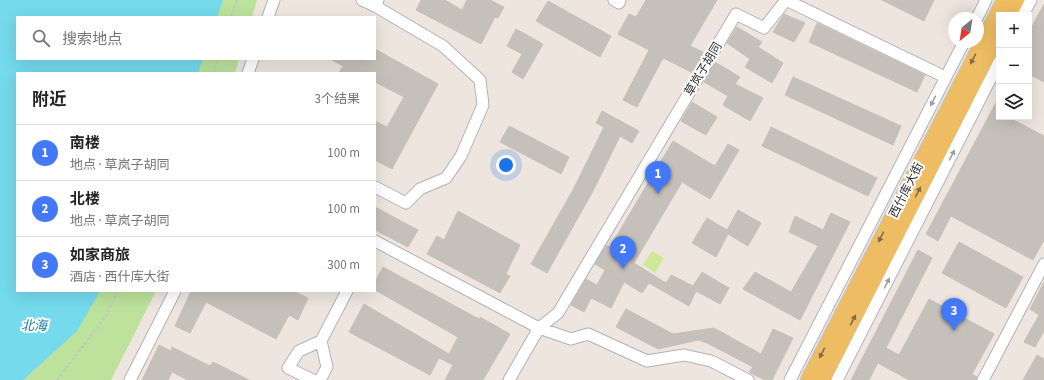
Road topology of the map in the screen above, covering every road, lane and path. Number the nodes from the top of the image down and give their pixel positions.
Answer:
1 (237, 0) edge
2 (274, 0) edge
3 (362, 0) edge
4 (614, 0) edge
5 (620, 0) edge
6 (986, 0) edge
7 (1004, 0) edge
8 (1017, 0) edge
9 (1031, 0) edge
10 (377, 3) edge
11 (980, 12) edge
12 (1011, 12) edge
13 (1025, 12) edge
14 (231, 16) edge
15 (268, 16) edge
16 (996, 40) edge
17 (961, 48) edge
18 (218, 60) edge
19 (253, 60) edge
20 (996, 68) edge
21 (213, 72) edge
22 (248, 72) edge
23 (945, 77) junction
24 (376, 188) edge
25 (376, 241) edge
26 (1044, 264) edge
27 (118, 292) edge
28 (174, 292) edge
29 (346, 292) edge
30 (539, 328) junction
31 (321, 341) junction
32 (57, 380) edge
33 (130, 380) edge
34 (313, 380) edge
35 (320, 380) edge
36 (508, 380) edge
37 (748, 380) edge
38 (790, 380) edge
39 (808, 380) edge
40 (823, 380) edge
41 (837, 380) edge
42 (983, 380) edge

1 - 14 path
2 - 15 street
3 - 10 street
4 - 5 street
6 - 11 street
7 -> 39 main road, 西什库大街
8 - 12 main road
9 - 13 street
10 - 24 street
40 -> 16 main road, 西什库大街
17 - 23 street, 西什库大街
18 - 21 path
19 - 22 street
41 -> 20 street, 西什库大街
23 - 30 street, 草岚子胡同
23 -> 38 street, 西什库大街
25 - 30 street
26 - 42 street
27 - 32 path
28 - 33 street
29 - 31 street
30 - 36 street
30 - 37 street
31 - 34 street
31 - 35 street

